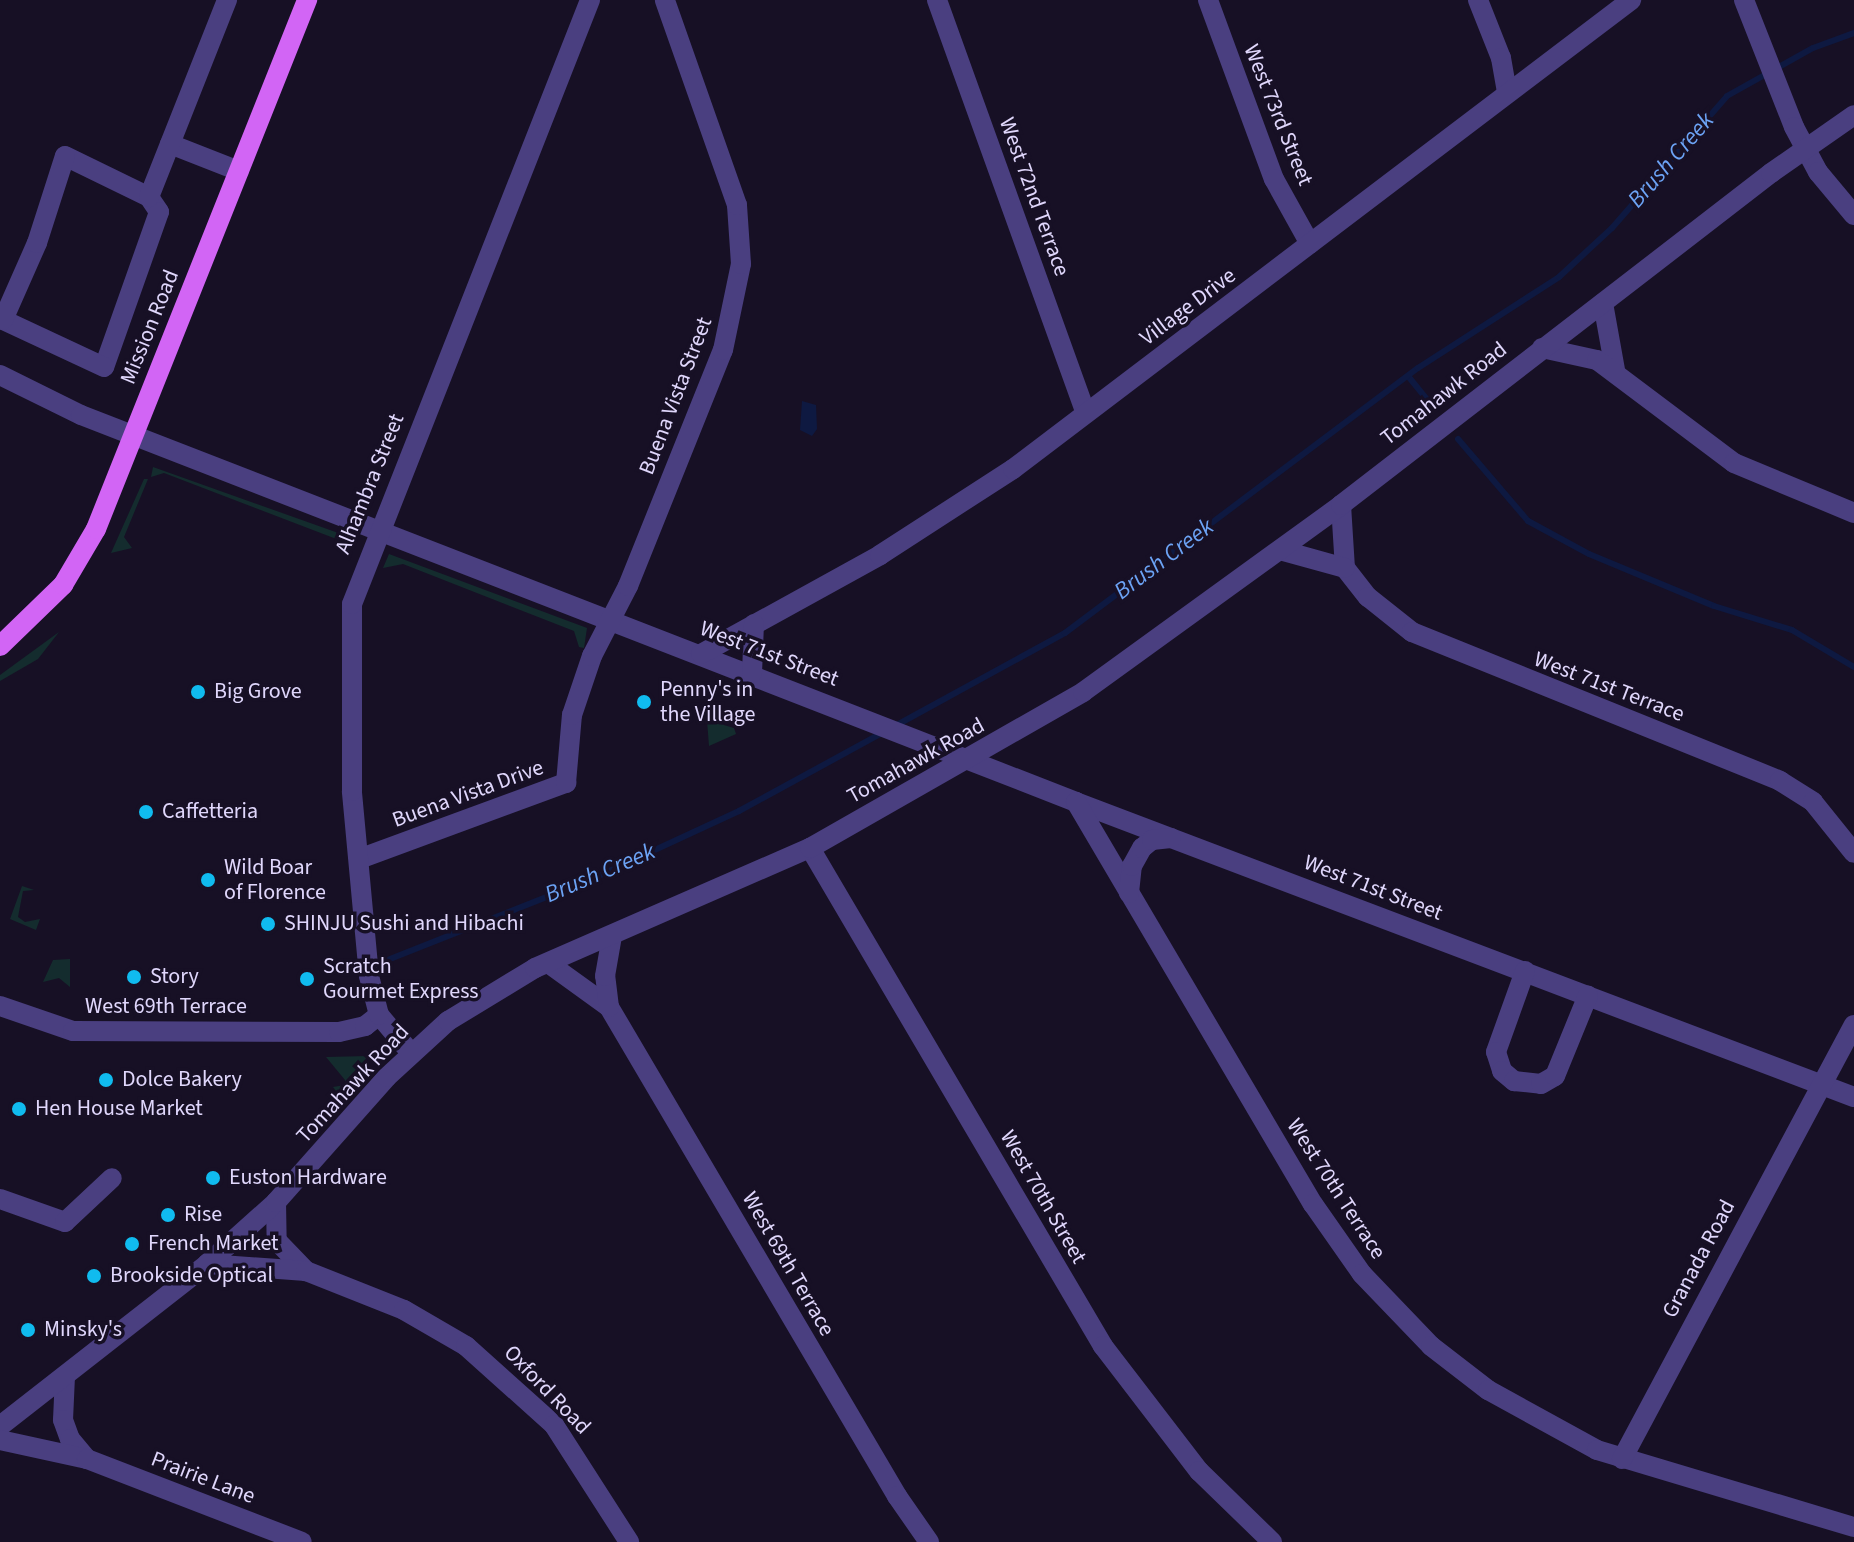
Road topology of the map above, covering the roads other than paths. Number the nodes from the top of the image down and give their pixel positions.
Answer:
1 (227, 0) edge
2 (307, 0) edge
3 (590, 0) edge
4 (665, 0) edge
5 (937, 0) edge
6 (1208, 0) edge
7 (1478, 0) edge
8 (1631, 0) edge
9 (1744, 0) edge
10 (1507, 91) junction
11 (1854, 115) edge
12 (170, 144) junction
13 (1805, 149) junction
14 (239, 171) junction
15 (149, 197) junction
16 (1854, 215) edge
17 (1310, 244) junction
18 (1603, 303) junction
19 (1542, 348) junction
20 (1615, 370) junction
21 (0, 375) edge
22 (1085, 411) junction
23 (133, 435) junction
24 (1341, 505) junction
25 (1854, 513) edge
26 (379, 530) junction
27 (1280, 550) junction
28 (1345, 568) junction
29 (611, 619) junction
30 (754, 624) junction
31 (0, 646) edge
32 (701, 654) junction
33 (752, 673) junction
34 (973, 759) junction
35 (1076, 802) junction
36 (1171, 838) junction
37 (810, 848) junction
38 (1854, 853) edge
39 (359, 859) junction
40 (1129, 893) junction
41 (612, 936) junction
42 (548, 963) junction
43 (1525, 971) junction
44 (1588, 995) junction
45 (0, 1006) edge
46 (609, 1007) junction
47 (379, 1015) junction
48 (1854, 1025) edge
49 (411, 1053) junction
50 (1821, 1085) junction
51 (1854, 1097) edge
52 (112, 1178) dead end
53 (0, 1199) edge
54 (276, 1202) junction
55 (207, 1264) junction
56 (306, 1271) junction
57 (65, 1376) junction
58 (0, 1426) edge
59 (0, 1440) edge
60 (87, 1459) junction
61 (1622, 1459) junction
62 (1854, 1527) edge
63 (302, 1542) edge
64 (629, 1542) edge
65 (929, 1542) edge
66 (1272, 1542) edge

1 - 12 street
2 - 14 main road, Mission Road
3 - 26 street, Alhambra Street
4 - 29 street, Buena Vista Street
5 - 22 street, West 72nd Terrace
6 - 17 street, West 73rd Street
7 - 10 street
8 - 10 street, Village Drive
9 - 13 street
10 - 17 street, Village Drive
11 - 13 street, Tomahawk Road
12 - 14 street
12 - 15 street
13 - 16 street
13 - 18 street, Tomahawk Road
14 - 23 main road, Mission Road
15 - 15 street
17 - 22 street, Village Drive
18 - 19 street, Tomahawk Road
18 - 20 street
19 - 20 street
19 - 24 street, Tomahawk Road
20 - 25 street
21 - 23 street, West 71st Street
22 - 30 street, Village Drive
23 - 26 street, West 71st Street
23 - 31 main road, Mission Road
24 - 27 street, Tomahawk Road
24 - 28 street
26 - 29 street, West 71st Street
26 - 39 street, Alhambra Street
27 - 28 street
27 - 34 street, Tomahawk Road
28 - 38 street, West 71st Terrace
29 - 32 street, West 71st Street
29 - 39 street, Buena Vista Drive
30 - 32 street, Village Drive
30 - 33 street
32 - 33 street, West 71st Street
33 - 34 street, West 71st Street
34 - 35 street, West 71st Street
34 - 37 street, Tomahawk Road
35 - 36 street, West 71st Street
35 - 40 street, West 70th Terrace
36 - 40 street
36 - 43 street, West 71st Street
37 - 41 street, Tomahawk Road
37 - 66 street, West 70th Street
39 - 47 street, Alhambra Street
40 - 61 street, West 70th Terrace
41 - 42 street, Tomahawk Road
41 - 46 street, West 69th Terrace
42 - 46 street, West 69th Terrace
42 - 49 street, Tomahawk Road
43 - 44 street, West 71st Street
43 - 44 street
44 - 50 street, West 71st Street
45 - 47 street, West 69th Terrace
46 - 65 street, West 69th Terrace
47 - 49 street
48 - 50 street
49 - 54 street, Tomahawk Road
50 - 51 street, West 71st Street
50 - 61 street, Granada Road
52 - 53 street
54 - 55 street, Tomahawk Road
54 - 56 street, Oxford Road
55 - 56 street, Oxford Road
55 - 57 street, Tomahawk Road
56 - 64 street, Oxford Road
57 - 58 street, Tomahawk Road
57 - 60 street
59 - 60 street, Prairie Lane
60 - 63 street, Prairie Lane
61 - 62 street, West 70th Terrace

